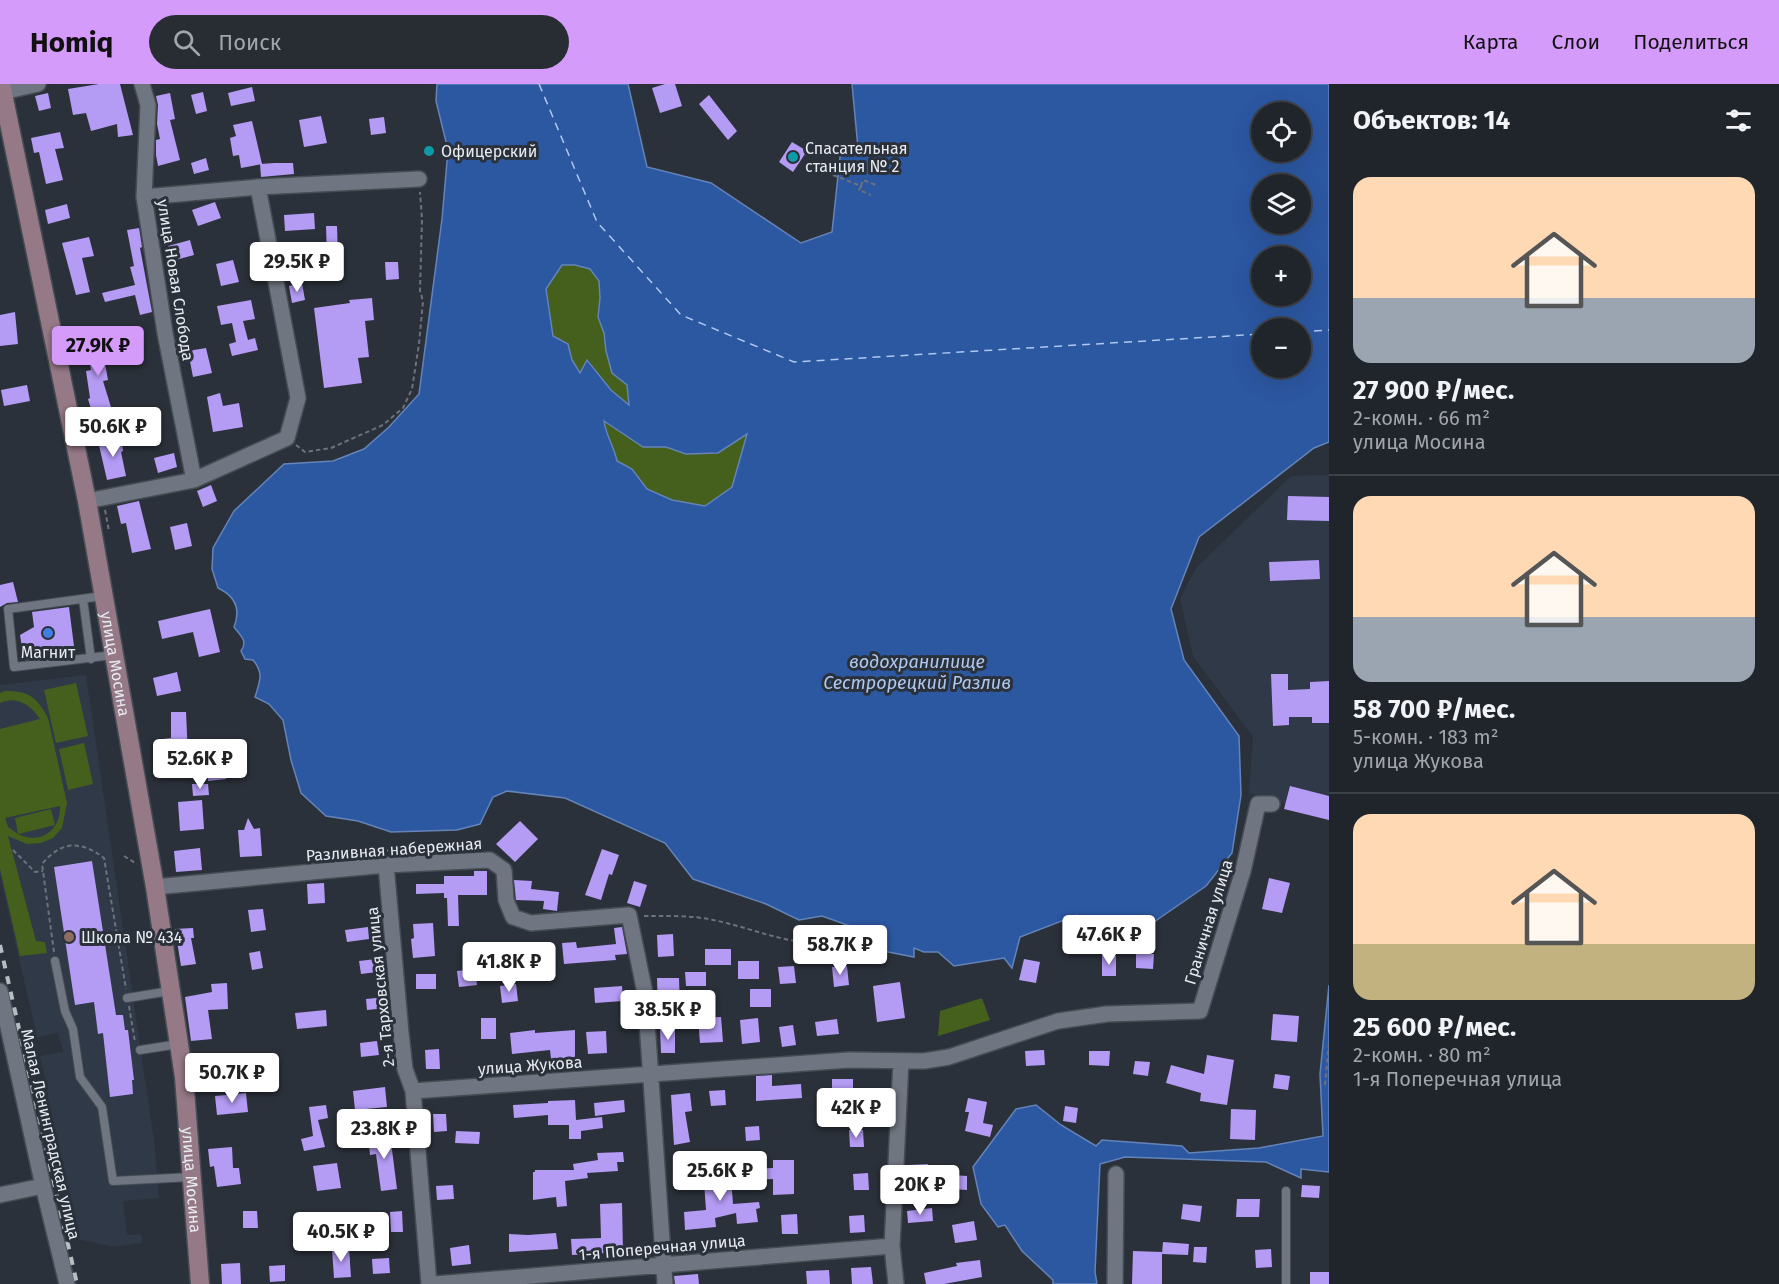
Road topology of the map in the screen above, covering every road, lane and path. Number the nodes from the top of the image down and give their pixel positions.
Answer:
1 (38, 84) edge
2 (142, 84) edge
3 (2, 88) edge
4 (6, 142) edge
5 (833, 175) dead end
6 (419, 179) joint
7 (876, 185) dead end
8 (861, 186) junction
9 (258, 187) junction
10 (871, 195) dead end
11 (144, 197) junction
12 (287, 438) junction
13 (194, 480) junction
14 (87, 501) junction
15 (104, 596) junction
16 (82, 599) junction
17 (114, 655) junction
18 (91, 659) junction
19 (1272, 804) dead end
20 (13, 850) dead end
21 (386, 865) junction
22 (43, 871) junction
23 (155, 887) junction
24 (629, 915) junction
25 (825, 943) dead end
26 (55, 961) joint
27 (0, 991) edge
28 (171, 991) junction
29 (127, 998) junction
30 (1329, 1043) edge
31 (179, 1044) junction
32 (138, 1049) joint
33 (902, 1061) junction
34 (651, 1074) junction
35 (1325, 1085) dead end
36 (413, 1091) junction
37 (1116, 1174) dead end
38 (192, 1177) junction
39 (43, 1186) junction
40 (1286, 1191) dead end
41 (0, 1195) edge
42 (892, 1246) junction
43 (664, 1264) junction
44 (67, 1284) edge
45 (200, 1284) edge
46 (429, 1284) edge
47 (435, 1284) edge
48 (665, 1284) edge
49 (896, 1284) edge
50 (1115, 1284) edge
51 (1286, 1284) edge

1 - 3 street
2 - 11 street, улица Новая Слобода
3 - 4 street, улица Мосина
4 - 14 street, улица Мосина
5 - 8 path
6 - 9 street
6 - 12 path
7 - 8 path
8 - 10 path
9 - 11 street
9 - 12 street
11 - 13 street, улица Новая Слобода
12 - 13 street
13 - 14 street
14 - 15 street, улица Мосина
15 - 16 lane
15 - 17 street, улица Мосина
16 - 18 lane
16 - 18 lane
17 - 18 lane
17 - 23 street, улица Мосина
19 - 33 street, Граничная улица
20 - 22 path
21 - 23 street, Разливная набережная
21 - 24 street, Разливная набережная
21 - 36 street, 2-я Тарховская улица
22 - 26 path
22 - 29 path
23 - 28 street, улица Мосина
24 - 25 path
24 - 34 street
26 - 38 lane
27 - 39 street, Малая Ленинградская улица
28 - 29 lane
28 - 31 street, улица Мосина
29 - 32 path
30 - 35 path
31 - 32 lane
31 - 38 street, улица Мосина
33 - 34 street, улица Жукова
33 - 42 street
34 - 36 street, улица Жукова
34 - 43 street
36 - 46 street, 2-я Тарховская улица
37 - 50 street
38 - 45 street, улица Мосина
39 - 41 street
39 - 44 street, Малая Ленинградская улица
40 - 51 lane
42 - 43 street, 1-я Поперечная улица
42 - 49 street
43 - 47 street, 1-я Поперечная улица
43 - 48 street

